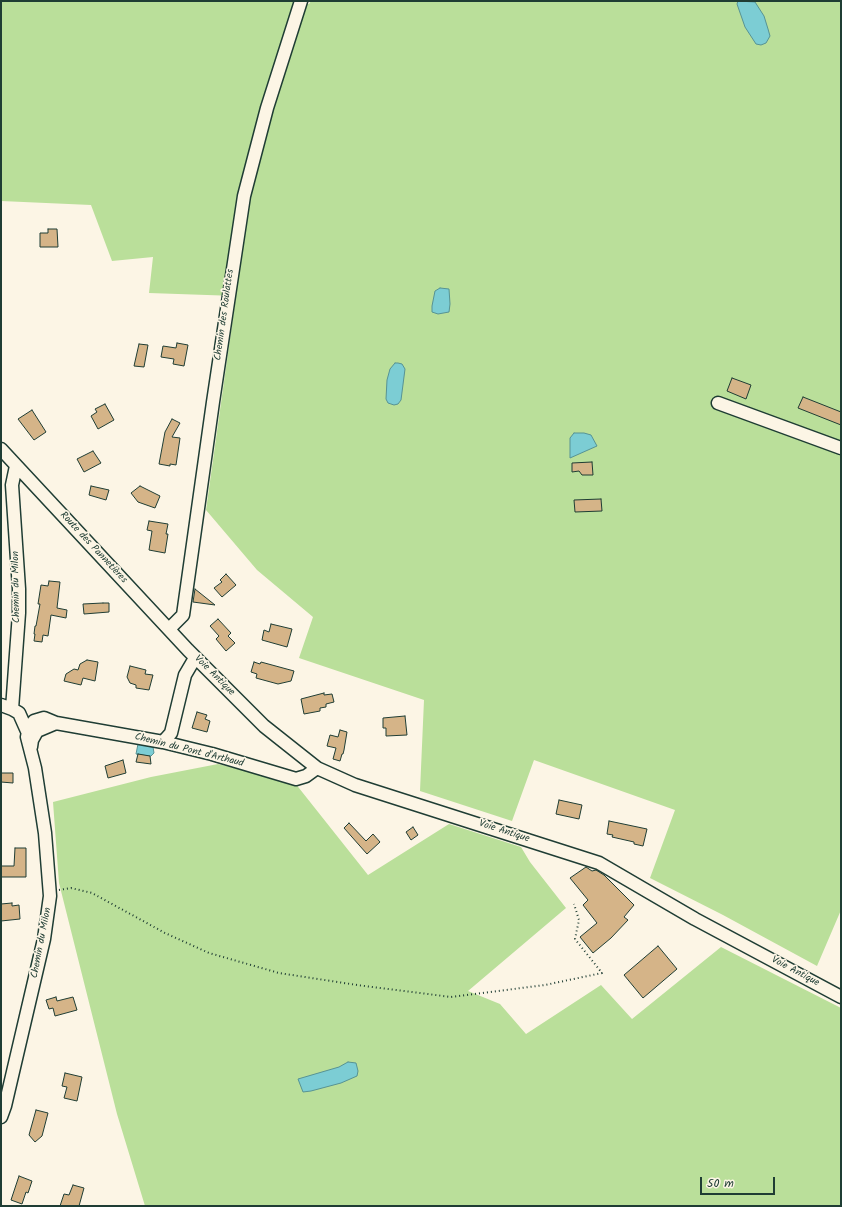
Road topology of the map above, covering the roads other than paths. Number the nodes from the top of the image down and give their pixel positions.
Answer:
1 (301, 1) edge
2 (718, 403) dead end
3 (841, 448) edge
4 (1, 449) edge
5 (16, 466) junction
6 (169, 629) junction
7 (185, 647) joint
8 (195, 658) junction
9 (11, 709) edge
10 (41, 719) junction
11 (56, 723) junction
12 (27, 731) junction
13 (163, 742) junction
14 (31, 752) junction
15 (317, 768) junction
16 (841, 997) edge
17 (1, 1116) edge

1 - 6 street, Chemin des Roulattes
2 - 3 street
4 - 5 street, Route des Pannetières
5 - 6 street, Route des Pannetières
5 - 9 street, Chemin du Milon
6 - 7 street, Route des Pannetières
7 - 8 street, Voie Antique
8 - 13 street
8 - 15 street, Voie Antique
9 - 10 street
9 - 12 street
10 - 11 street
10 - 12 street
11 - 13 street, Chemin du Pont d'Arthaud
11 - 14 street
12 - 14 street, Chemin du Milon
13 - 15 street, Chemin du Pont d'Arthaud
14 - 17 street, Chemin du Milon
15 - 16 street, Voie Antique

